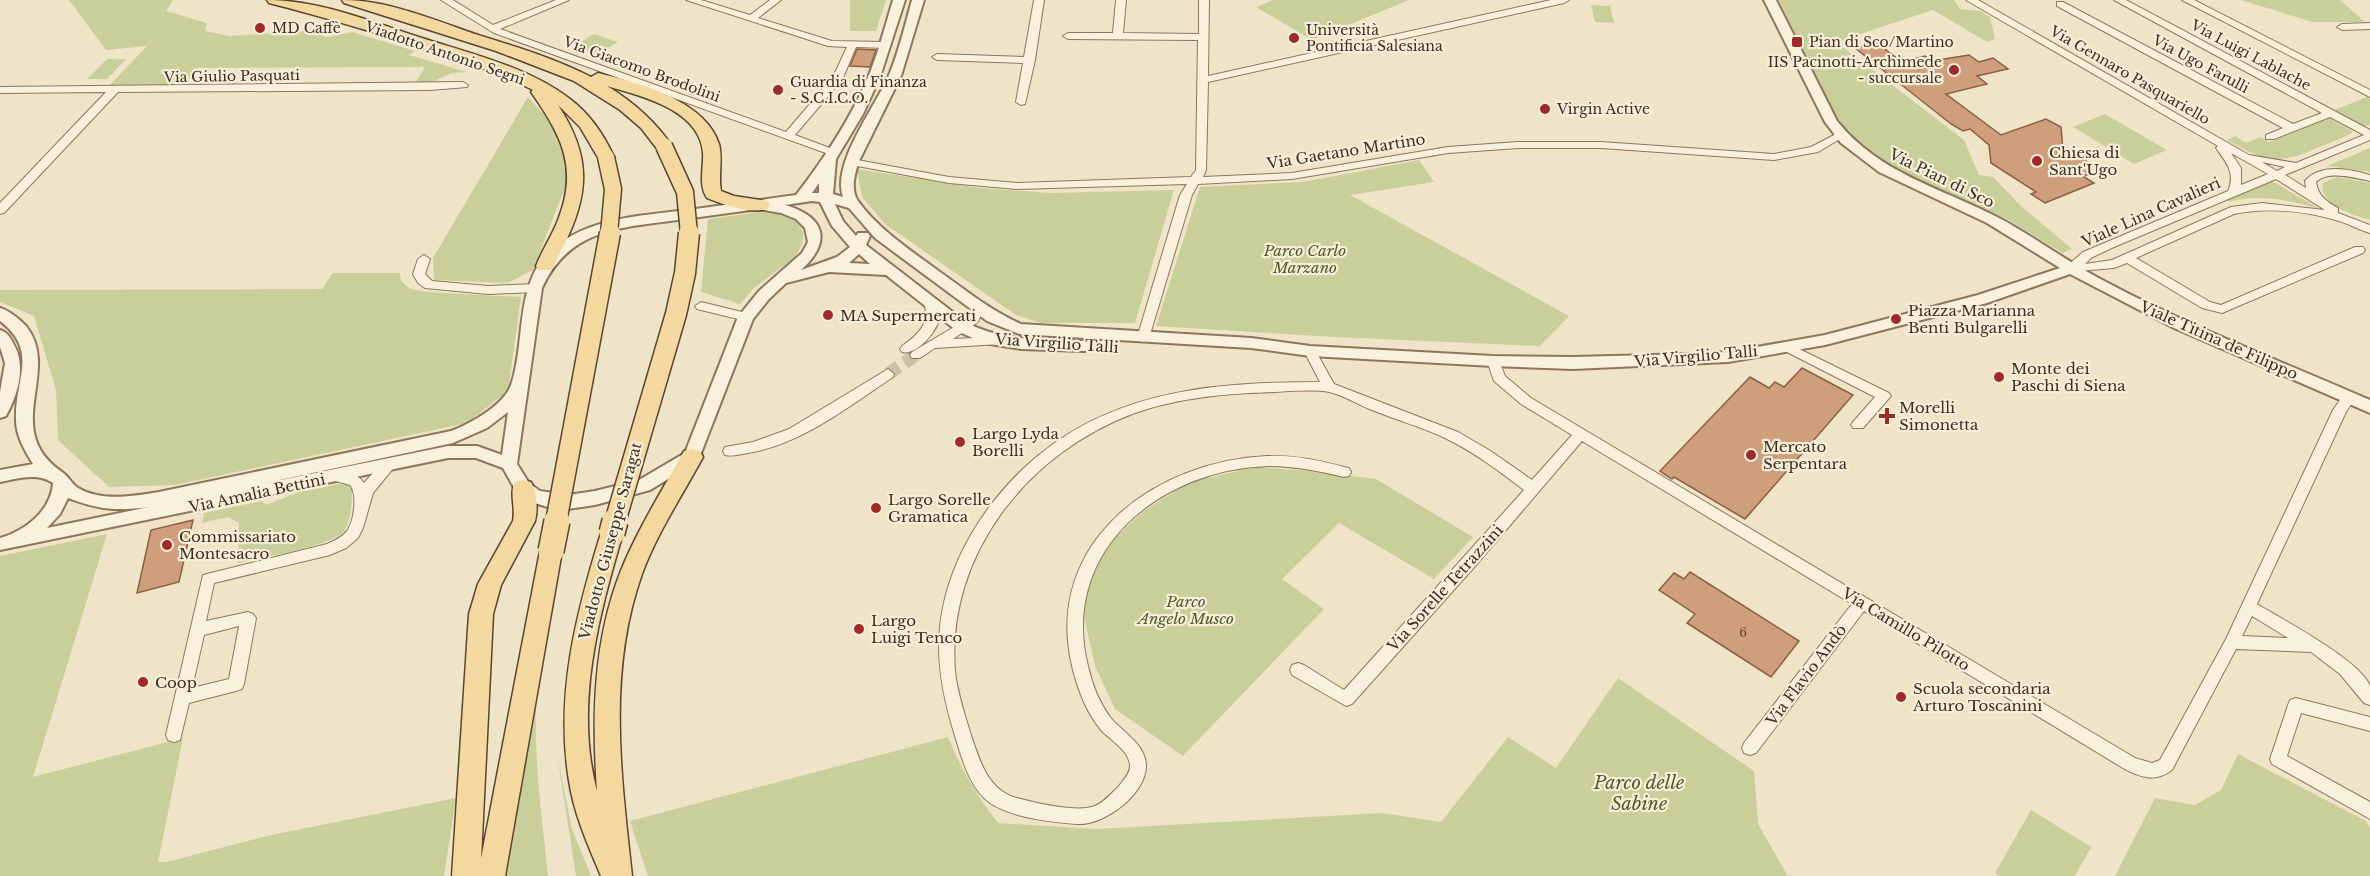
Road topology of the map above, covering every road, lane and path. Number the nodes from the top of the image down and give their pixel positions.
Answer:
1 (274, 0) edge
2 (349, 0) edge
3 (446, 0) edge
4 (564, 0) edge
5 (691, 0) edge
6 (776, 0) edge
7 (899, 0) edge
8 (918, 0) edge
9 (1039, 0) edge
10 (1121, 0) edge
11 (1204, 0) edge
12 (1564, 0) edge
13 (1770, 0) edge
14 (1971, 0) edge
15 (2118, 0) edge
16 (2187, 0) edge
17 (2060, 4) dead end
18 (751, 19) junction
19 (2370, 26) edge
20 (2342, 27) dead end
21 (493, 28) junction
22 (1068, 36) dead end
23 (1118, 36) junction
24 (1204, 37) junction
25 (885, 45) junction
26 (852, 46) junction
27 (937, 57) dead end
28 (1030, 60) junction
29 (545, 63) junction
30 (1204, 80) junction
31 (531, 83) junction
32 (463, 85) dead end
33 (0, 90) edge
34 (114, 90) junction
35 (2370, 94) edge
36 (1021, 102) dead end
37 (2330, 113) junction
38 (2292, 128) junction
39 (2370, 135) edge
40 (788, 136) junction
41 (1840, 136) junction
42 (2270, 137) dead end
43 (2213, 140) junction
44 (2232, 151) junction
45 (832, 156) junction
46 (852, 162) junction
47 (2296, 166) junction
48 (2331, 172) junction
49 (2275, 174) junction
50 (2370, 178) edge
51 (1195, 180) junction
52 (2233, 192) junction
53 (827, 197) junction
54 (801, 198) junction
55 (761, 205) junction
56 (856, 206) junction
57 (0, 210) edge
58 (2334, 212) junction
59 (865, 221) junction
60 (2366, 226) edge
61 (860, 246) junction
62 (2359, 250) dead end
63 (2127, 258) junction
64 (424, 259) dead end
65 (545, 266) junction
66 (2071, 269) junction
67 (814, 270) junction
68 (893, 272) junction
69 (778, 283) junction
70 (535, 288) junction
71 (929, 300) junction
72 (701, 306) dead end
73 (978, 307) junction
74 (0, 313) edge
75 (746, 317) junction
76 (962, 327) junction
77 (0, 334) edge
78 (1143, 338) junction
79 (996, 341) junction
80 (932, 344) junction
81 (666, 347) joint
82 (1787, 347) junction
83 (1310, 351) junction
84 (1493, 361) junction
85 (884, 372) tunnel mouth
86 (519, 386) junction
87 (1329, 387) junction
88 (2349, 397) junction
89 (2370, 406) edge
90 (0, 412) edge
91 (1858, 425) dead end
92 (1580, 434) junction
93 (730, 451) dead end
94 (692, 458) junction
95 (508, 464) junction
96 (389, 465) junction
97 (47, 472) junction
98 (1344, 472) dead end
99 (0, 476) edge
100 (337, 476) junction
101 (61, 484) junction
102 (523, 488) junction
103 (1532, 488) junction
104 (363, 499) junction
105 (1, 544) edge
106 (1862, 602) junction
107 (2248, 607) junction
108 (196, 630) junction
109 (2232, 642) junction
110 (2314, 646) junction
111 (1298, 670) dead end
112 (182, 698) junction
113 (2370, 698) edge
114 (2370, 724) edge
115 (174, 735) dead end
116 (1750, 748) dead end
117 (2370, 811) edge
118 (466, 876) edge
119 (491, 876) edge
120 (617, 876) edge

1 - 31 main road, Viadotto Antonio Segni
2 - 29 main road, Viadotto Antonio Segni
3 - 21 street, Via Giacomo Brodolini
4 - 21 street
5 - 18 street
6 - 18 street
7 - 25 street
8 - 46 street
9 - 28 street
10 - 23 street
11 - 24 street
12 - 30 street
13 - 41 street, Via Pian di Sco
14 - 43 street, Via Gennaro Pasquariello
15 - 37 street, Via Luigi Lablache
16 - 35 street
17 - 38 street, Via Ugo Farulli
18 - 26 street
19 - 20 street
21 - 40 street, Via Giacomo Brodolini
22 - 23 street
23 - 24 street
24 - 30 street
25 - 26 street
25 - 45 street
26 - 40 street
27 - 28 street
28 - 36 street
29 - 55 main road
29 - 81 main road, Viadotto Antonio Segni, bridge
30 - 51 street
31 - 65 main road
31 - 119 main road, Viadotto Antonio Segni, bridge
32 - 34 street, Via Giulio Pasquati
33 - 34 street, Via Giulio Pasquati
34 - 57 street
37 - 38 street
37 - 39 street, Via Luigi Lablache
38 - 42 street
39 - 47 street, Viale Lina Cavalieri
40 - 45 street, Via Giacomo Brodolini
41 - 51 street, Via Gaetano Martino
41 - 66 street, Via Pian di Sco
43 - 44 street, Via Gennaro Pasquariello
43 - 52 street
44 - 47 street
44 - 49 street, Via Gennaro Pasquariello
45 - 53 street, Via Virgilio Talli
45 - 54 street
46 - 51 street, Via Gaetano Martino
46 - 56 street, Via Virgilio Talli
47 - 48 street
47 - 49 street, Viale Lina Cavalieri
48 - 50 street
48 - 58 street
49 - 52 street, Viale Lina Cavalieri
49 - 58 street, Via Gennaro Pasquariello
51 - 78 street
52 - 66 street, Viale Lina Cavalieri
53 - 54 street
53 - 56 street
53 - 61 street, Via Virgilio Talli
54 - 55 street
55 - 65 street
55 - 69 street
56 - 59 street, Via Virgilio Talli
58 - 60 street
59 - 61 street
59 - 73 street, Via Virgilio Talli
60 - 63 street, Viale Lina Cavalieri
61 - 67 street
61 - 68 street, Via Virgilio Talli
62 - 63 street
63 - 66 street, Viale Lina Cavalieri
64 - 70 street
65 - 70 street
66 - 82 street, Via Virgilio Talli
66 - 88 street, Viale Titina de Filippo
67 - 68 street
67 - 69 street
68 - 71 street, Via Virgilio Talli
69 - 75 street
70 - 86 street
71 - 76 street, Via Virgilio Talli
71 - 80 street
72 - 75 street
73 - 76 street
73 - 78 street, Via Virgilio Talli
74 - 97 street
75 - 94 street
76 - 79 street, Via Virgilio Talli
76 - 80 street
77 - 90 street
78 - 83 street, Via Virgilio Talli
79 - 80 street
79 - 83 street, Via Virgilio Talli
81 - 120 main road, Viadotto Giuseppe Saragat, bridge
82 - 84 street, Via Virgilio Talli
82 - 91 street
83 - 84 street, Via Virgilio Talli
83 - 87 street
84 - 92 street, Via Camillo Pilotto
85 - 93 street
86 - 95 street
86 - 101 street
87 - 98 street
87 - 103 street
88 - 89 street, Viale Titina de Filippo
88 - 107 street, Via Camillo Pilotto
92 - 103 street, Via Sorelle Tetrazzini
92 - 106 street, Via Camillo Pilotto
94 - 102 street
94 - 120 main road
95 - 96 street, Via Amalia Bettini
95 - 102 street
96 - 100 street, Via Amalia Bettini
96 - 104 street
97 - 99 street
97 - 101 street
100 - 104 street
100 - 105 street, Via Amalia Bettini
101 - 105 street
102 - 118 main road
103 - 111 street, Via Sorelle Tetrazzini
104 - 108 street
106 - 109 street, Via Camillo Pilotto
106 - 116 street, Via Flavio Andò
107 - 109 street, Via Camillo Pilotto
107 - 110 street
108 - 112 street
108 - 112 street
109 - 110 street
110 - 113 street
112 - 115 street
114 - 117 street

